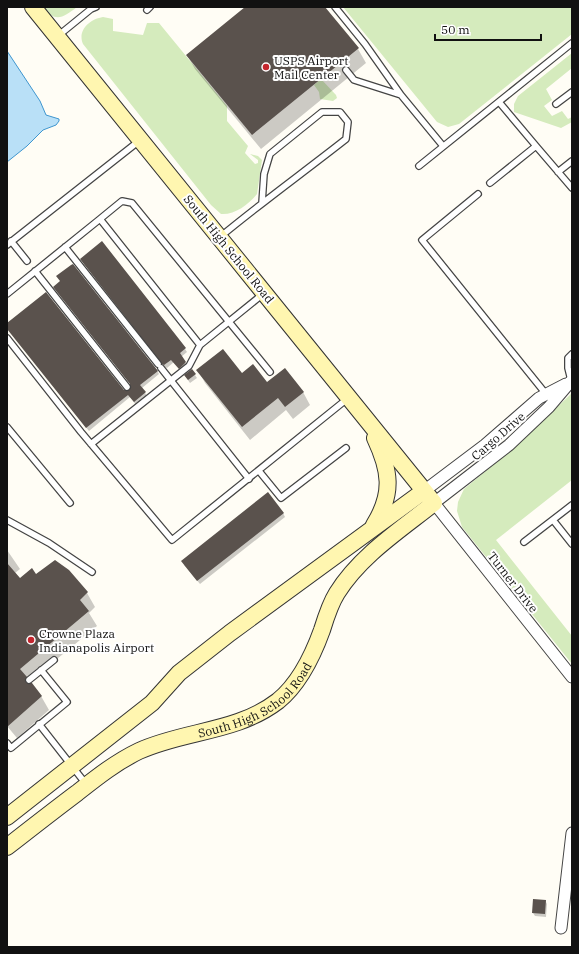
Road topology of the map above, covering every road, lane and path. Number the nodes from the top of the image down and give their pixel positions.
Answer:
1 (33, 7) edge
2 (96, 7) edge
3 (335, 7) edge
4 (57, 37) junction
5 (572, 44) edge
6 (346, 70) dead end
7 (572, 92) edge
8 (401, 95) junction
9 (500, 102) junction
10 (556, 104) dead end
11 (140, 139) junction
12 (443, 146) junction
13 (536, 146) junction
14 (572, 161) edge
15 (419, 166) dead end
16 (558, 172) junction
17 (490, 184) dead end
18 (572, 188) edge
19 (478, 194) dead end
20 (262, 202) junction
21 (100, 219) junction
22 (220, 238) junction
23 (9, 243) edge
24 (65, 247) junction
25 (27, 261) dead end
26 (35, 271) junction
27 (264, 293) junction
28 (7, 294) edge
29 (229, 321) junction
30 (7, 338) edge
31 (200, 345) junction
32 (572, 354) edge
33 (270, 372) dead end
34 (171, 380) junction
35 (572, 380) edge
36 (127, 387) dead end
37 (546, 394) junction
38 (348, 398) junction
39 (368, 422) junction
40 (7, 428) edge
41 (91, 444) junction
42 (346, 448) dead end
43 (259, 471) junction
44 (249, 479) junction
45 (424, 491) junction
46 (70, 503) dead end
47 (434, 503) junction
48 (572, 505) edge
49 (7, 520) edge
50 (553, 520) junction
51 (371, 530) junction
52 (524, 542) dead end
53 (572, 544) edge
54 (92, 572) dead end
55 (54, 660) dead end
56 (41, 670) junction
57 (572, 677) edge
58 (29, 680) dead end
59 (39, 724) junction
60 (7, 743) edge
61 (72, 766) junction
62 (87, 785) junction
63 (9, 815) edge
64 (572, 833) edge
65 (7, 847) edge
66 (561, 928) dead end

1 - 4 street, South High School Road
2 - 4 lane
3 - 8 lane
4 - 11 street, South High School Road
5 - 9 lane
6 - 8 lane
7 - 10 lane
8 - 12 lane
9 - 12 lane
9 - 13 lane
11 - 22 street, South High School Road
11 - 23 lane
12 - 15 lane
13 - 16 lane
13 - 17 lane
14 - 16 lane
16 - 18 lane
19 - 37 lane
20 - 20 lane
20 - 22 lane
21 - 24 lane
21 - 29 lane
21 - 31 lane
22 - 27 street, South High School Road
23 - 25 lane
24 - 26 lane
24 - 34 lane
26 - 28 lane
26 - 36 lane
27 - 29 lane
27 - 38 street, South High School Road
29 - 31 lane
29 - 33 lane
30 - 41 lane
31 - 34 lane
32 - 35 lane
34 - 41 lane
34 - 44 lane
35 - 37 street, Cargo Drive
35 - 47 street, Cargo Drive
37 - 45 street, Cargo Drive
38 - 39 street, South High School Road
38 - 43 lane
39 - 45 street, South High School Road
39 - 51 street
40 - 46 lane
41 - 44 lane
42 - 43 lane
43 - 44 lane
45 - 47 street, South High School Road
45 - 51 street
47 - 57 street, Turner Drive
47 - 62 street, South High School Road
48 - 50 lane
49 - 54 lane
50 - 52 lane
50 - 53 lane
51 - 61 street
55 - 56 lane
56 - 58 lane
56 - 59 lane
59 - 60 lane
59 - 61 lane
61 - 62 lane
61 - 63 street
62 - 65 street, South High School Road
64 - 66 street

